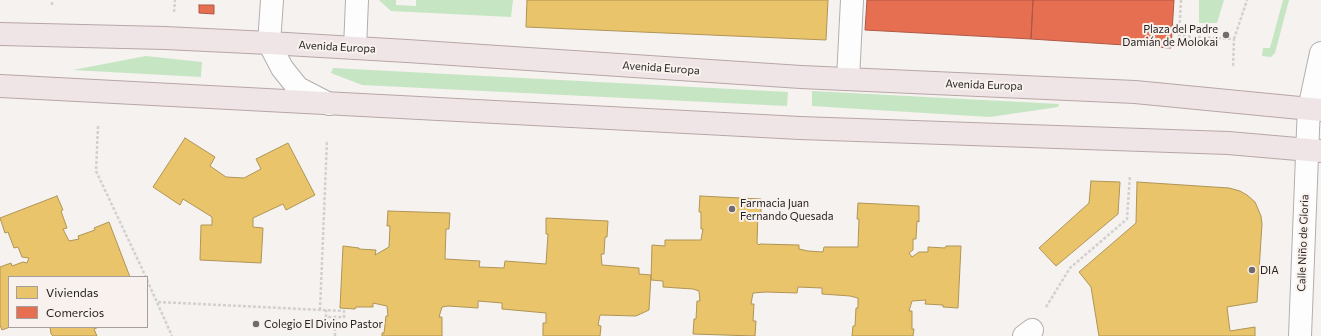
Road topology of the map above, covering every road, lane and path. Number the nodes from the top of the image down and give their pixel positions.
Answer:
1 (52, 0) edge
2 (175, 0) edge
3 (272, 0) edge
4 (357, 0) edge
5 (852, 0) edge
6 (1181, 0) edge
7 (1247, 0) edge
8 (52, 5) dead end
9 (175, 5) dead end
10 (0, 34) edge
11 (1234, 39) junction
12 (269, 43) junction
13 (355, 48) junction
14 (1321, 53) edge
15 (1233, 68) dead end
16 (848, 79) junction
17 (0, 86) edge
18 (329, 104) junction
19 (1315, 109) edge
20 (98, 126) dead end
21 (327, 140) dead end
22 (1314, 150) edge
23 (1130, 174) dead end
24 (146, 276) edge
25 (148, 282) edge
26 (158, 302) junction
27 (320, 310) junction
28 (326, 310) junction
29 (335, 317) junction
30 (1028, 333) edge
31 (172, 336) edge
32 (334, 336) edge
33 (1300, 336) edge

1 - 8 path
2 - 9 path
3 - 12 street
4 - 13 street
5 - 16 street
6 - 11 path
7 - 11 path
10 - 12 main road, Avenida Europa
11 - 15 path
12 - 13 main road, Avenida Europa
12 - 18 street
13 - 16 main road, Avenida Europa
14 - 19 street, Calle Niño de Gloria
16 - 19 main road, Avenida Europa
17 - 18 main road
18 - 22 main road
19 - 22 street, Calle Niño de Gloria
20 - 24 path
21 - 27 path
22 - 33 street, Calle Niño de Gloria
23 - 30 path
25 - 26 path
26 - 27 path
26 - 31 path
27 - 28 path
28 - 29 path
28 - 29 path
29 - 32 path

